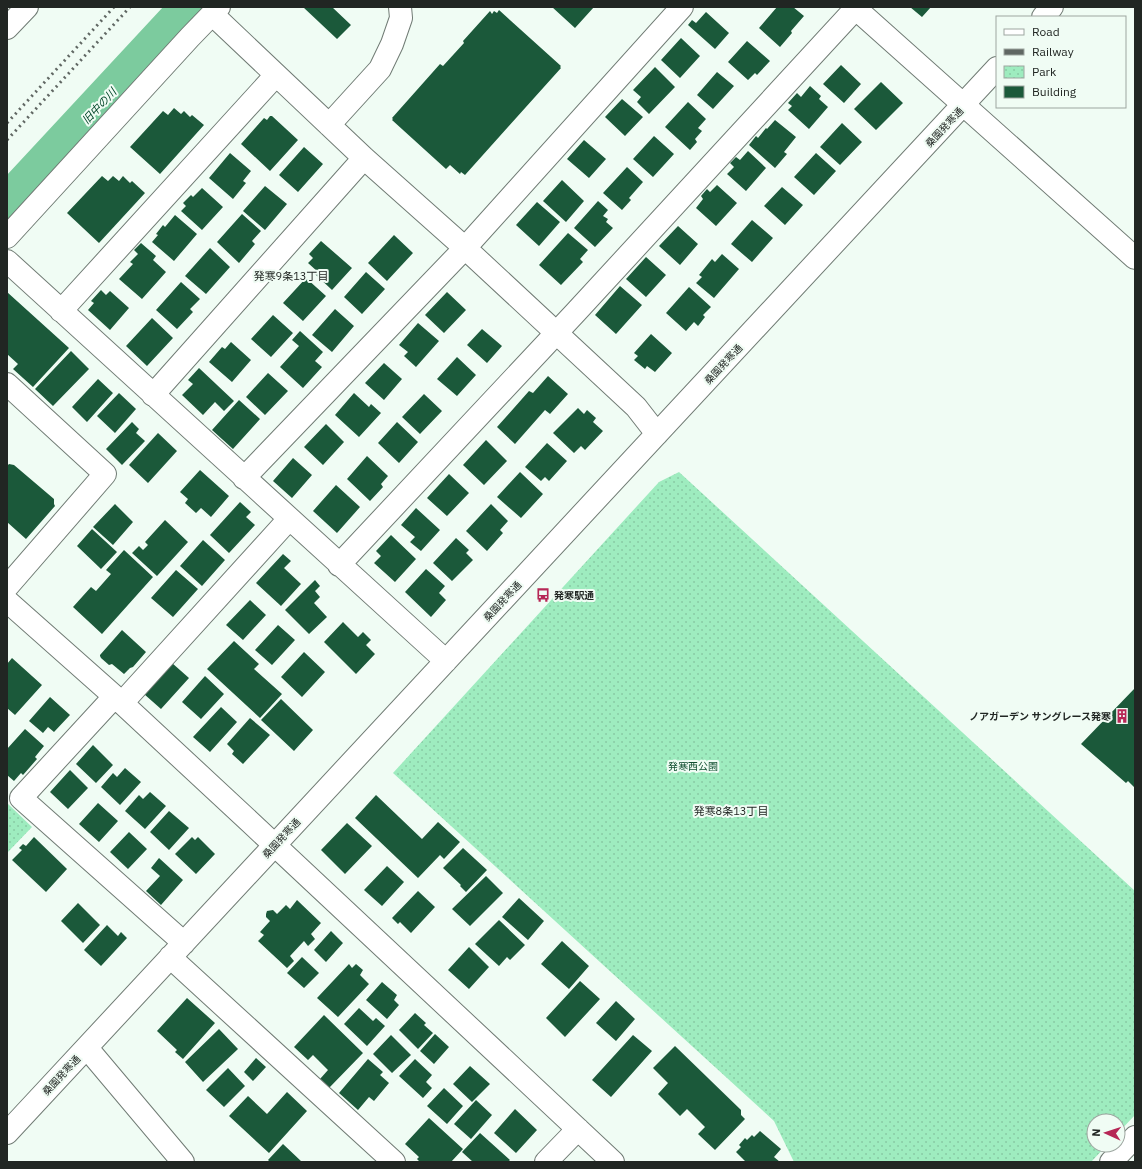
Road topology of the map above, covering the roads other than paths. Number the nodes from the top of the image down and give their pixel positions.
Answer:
1 (26, 7) edge
2 (400, 7) edge
3 (682, 7) edge
4 (1052, 7) edge
5 (855, 8) edge
6 (216, 11) edge
7 (1044, 16) edge
8 (7, 28) edge
9 (996, 69) edge
10 (276, 75) junction
11 (964, 106) junction
12 (329, 124) junction
13 (364, 158) junction
14 (7, 238) edge
15 (465, 248) junction
16 (1135, 258) edge
17 (7, 261) edge
18 (61, 310) junction
19 (556, 333) junction
20 (7, 384) edge
21 (153, 395) junction
22 (657, 434) junction
23 (244, 478) junction
24 (289, 519) junction
25 (339, 565) junction
26 (7, 587) edge
27 (7, 601) edge
28 (446, 661) junction
29 (118, 700) junction
30 (274, 846) junction
31 (177, 950) junction
32 (87, 1048) junction
33 (578, 1129) junction
34 (7, 1133) edge
35 (1135, 1137) edge
36 (183, 1162) edge
37 (394, 1162) edge
38 (546, 1162) edge
39 (613, 1162) edge
40 (1111, 1162) edge

1 - 8 street
2 - 12 street
3 - 15 street
4 - 7 street
5 - 11 street
5 - 19 street
6 - 10 street
6 - 14 street
9 - 11 street, 桑園発寒通
10 - 12 street
10 - 18 street
11 - 16 street
11 - 22 street, 桑園発寒通
12 - 13 street
13 - 15 street
13 - 21 street
15 - 19 street
15 - 23 street
17 - 18 street
18 - 21 street
19 - 22 street
19 - 25 street
20 - 26 street
21 - 23 street
22 - 28 street, 桑園発寒通
23 - 24 street
24 - 25 street
24 - 29 street
25 - 28 street
27 - 29 street
28 - 30 street, 桑園発寒通
29 - 30 street
29 - 31 street
30 - 31 street, 桑園発寒通
30 - 33 street
31 - 32 street, 桑園発寒通
31 - 37 street
32 - 34 street, 桑園発寒通
32 - 36 street
33 - 38 street
33 - 39 street
35 - 40 street

